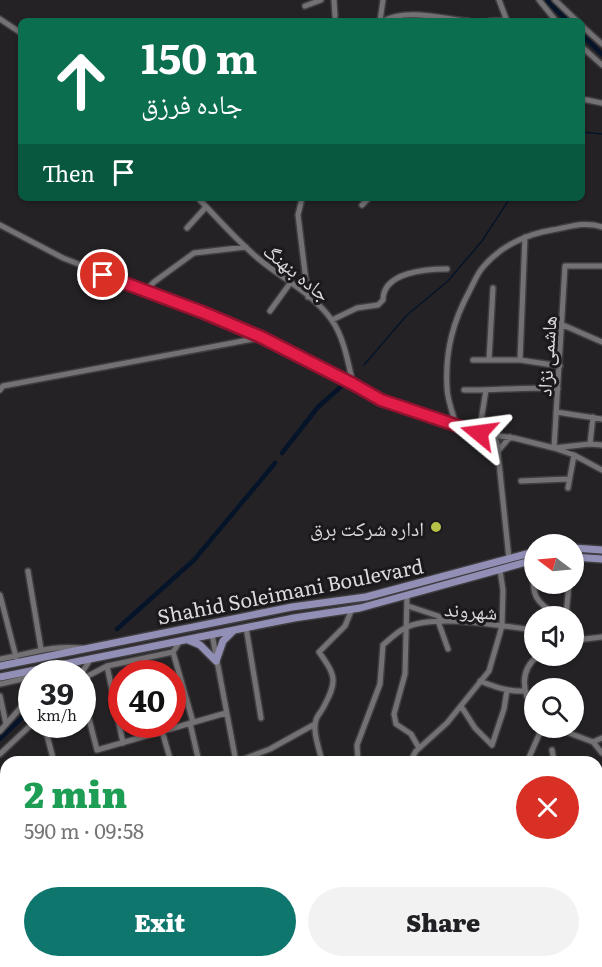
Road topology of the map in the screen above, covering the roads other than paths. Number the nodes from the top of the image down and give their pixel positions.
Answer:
1 (321, 0) edge
2 (334, 0) edge
3 (383, 0) edge
4 (499, 0) edge
5 (539, 0) edge
6 (555, 0) edge
7 (305, 6) dead end
8 (335, 16) dead end
9 (382, 18) edge
10 (387, 18) edge
11 (438, 18) edge
12 (505, 18) edge
13 (554, 18) edge
14 (574, 18) edge
15 (0, 19) edge
16 (585, 29) edge
17 (18, 31) edge
18 (602, 45) edge
19 (585, 50) edge
20 (602, 65) edge
21 (585, 100) edge
22 (602, 104) edge
23 (201, 201) edge
24 (301, 201) edge
25 (366, 201) edge
26 (362, 205) dead end
27 (206, 207) junction
28 (0, 225) edge
29 (602, 227) edge
30 (187, 228) dead end
31 (525, 237) junction
32 (246, 247) junction
33 (602, 266) edge
34 (447, 269) dead end
35 (291, 282) junction
36 (493, 288) dead end
37 (147, 290) junction
38 (308, 297) junction
39 (270, 311) dead end
40 (332, 320) junction
41 (563, 325) junction
42 (261, 337) junction
43 (602, 342) edge
44 (473, 360) dead end
45 (489, 360) junction
46 (520, 360) junction
47 (560, 366) junction
48 (353, 384) junction
49 (0, 390) edge
50 (464, 390) dead end
51 (486, 390) junction
52 (558, 390) junction
53 (556, 412) junction
54 (593, 417) junction
55 (602, 419) edge
56 (457, 427) junction
57 (479, 433) junction
58 (494, 436) junction
59 (510, 437) junction
60 (590, 444) junction
61 (602, 445) edge
62 (554, 448) junction
63 (498, 451) junction
64 (574, 455) junction
65 (602, 470) edge
66 (568, 479) junction
67 (521, 481) dead end
68 (568, 488) dead end
69 (584, 549) edge
70 (602, 550) edge
71 (524, 555) edge
72 (584, 558) edge
73 (509, 559) junction
74 (602, 559) edge
75 (524, 563) edge
76 (470, 569) junction
77 (500, 570) junction
78 (28, 571) dead end
79 (473, 578) junction
80 (0, 595) edge
81 (408, 596) junction
82 (408, 606) junction
83 (352, 609) junction
84 (441, 621) junction
85 (210, 623) junction
86 (502, 626) junction
87 (246, 627) junction
88 (406, 627) junction
89 (235, 629) junction
90 (524, 629) edge
91 (212, 634) junction
92 (602, 637) edge
93 (584, 639) edge
94 (183, 640) junction
95 (87, 648) junction
96 (41, 649) junction
97 (448, 650) dead end
98 (173, 652) junction
99 (16, 657) junction
100 (0, 659) edge
101 (90, 660) edge
102 (140, 660) edge
103 (216, 662) junction
104 (0, 666) edge
105 (107, 666) joint
106 (96, 672) edge
107 (18, 674) edge
108 (0, 677) edge
109 (18, 680) edge
110 (480, 681) junction
111 (0, 684) edge
112 (507, 690) junction
113 (524, 691) edge
114 (0, 696) edge
115 (461, 706) junction
116 (18, 711) edge
117 (226, 713) junction
118 (261, 718) dead end
119 (192, 723) junction
120 (6, 724) junction
121 (315, 724) junction
122 (186, 725) edge
123 (0, 731) edge
124 (18, 737) edge
125 (48, 738) edge
126 (94, 738) edge
127 (141, 738) edge
128 (164, 738) edge
129 (538, 738) edge
130 (582, 738) edge
131 (602, 738) edge
132 (593, 742) junction
133 (123, 743) junction
134 (419, 748) junction
135 (552, 750) dead end
136 (602, 753) edge
137 (0, 754) edge
138 (52, 756) edge
139 (169, 756) edge
140 (198, 756) edge
141 (235, 756) edge
142 (252, 756) edge
143 (321, 756) edge
144 (358, 756) edge
145 (413, 756) edge
146 (531, 756) edge
147 (553, 756) edge

1 - 7 street
2 - 8 street
3 - 9 street
4 - 12 street
5 - 13 street
6 - 14 street
10 - 11 street
15 - 17 street
16 - 18 street
19 - 20 street
21 - 22 street
23 - 27 street, جاده بنهنگ
24 - 38 street
25 - 26 street
27 - 30 street
27 - 32 street, جاده بنهنگ
28 - 37 street
29 - 31 street
31 - 46 street
31 - 56 street
32 - 35 street, جاده بنهنگ
32 - 37 street
33 - 41 street, هاشمی نژاد
34 - 40 street
35 - 38 street, جاده بنهنگ
35 - 39 street
36 - 45 street
37 - 42 street
38 - 40 street, جاده بنهنگ
40 - 48 street, جاده بنهنگ
41 - 43 street
41 - 47 street, هاشمی نژاد
42 - 48 street
42 - 49 street
44 - 45 street
45 - 46 street
46 - 47 street
47 - 52 street, هاشمی نژاد
48 - 56 street
50 - 51 street
51 - 52 street
51 - 57 street
52 - 53 street, هاشمی نژاد
53 - 54 street
53 - 62 street, هاشمی نژاد
54 - 55 street
54 - 60 street
56 - 57 street
57 - 58 street
58 - 59 street
58 - 63 street
59 - 62 street
59 - 63 street
60 - 61 street
60 - 62 street
62 - 64 street
63 - 73 street
64 - 65 street
64 - 66 street
66 - 67 street
66 - 68 street
69 - 70 main road
71 - 73 main road, Shahid Soleimani Boulevard
72 - 74 main road
73 - 76 main road, Shahid Soleimani Boulevard
75 - 77 main road, Shahid Soleimani Boulevard
76 - 79 main road
76 - 85 main road, Shahid Soleimani Boulevard
77 - 79 main road, Shahid Soleimani Boulevard
77 - 86 street
78 - 96 street
79 - 81 main road, Shahid Soleimani Boulevard
80 - 99 street
81 - 82 street
81 - 83 main road, Shahid Soleimani Boulevard
82 - 84 street
82 - 88 street
83 - 87 main road, Shahid Soleimani Boulevard
83 - 121 street
84 - 86 street, شهروند
84 - 88 street, شهروند
84 - 97 street
85 - 91 main road
85 - 95 main road, Shahid Soleimani Boulevard
86 - 90 street, شهروند
86 - 110 street
87 - 89 main road, Shahid Soleimani Boulevard
87 - 118 street
88 - 134 street
88 - 144 street
89 - 91 main road, Shahid Soleimani Boulevard
89 - 103 main road
91 - 94 main road, Shahid Soleimani Boulevard
91 - 103 street
92 - 93 street
94 - 98 street
94 - 101 main road, Shahid Soleimani Boulevard
94 - 103 main road
95 - 96 street
95 - 104 main road, Shahid Soleimani Boulevard
96 - 99 street
98 - 102 street
98 - 119 street
99 - 100 street
103 - 117 street
105 - 106 street
105 - 133 street
107 - 108 main road, Shahid Soleimani Boulevard
109 - 111 street
110 - 112 street
110 - 115 street
112 - 113 street
112 - 115 street
114 - 120 street
115 - 134 street
116 - 120 street
117 - 119 street
117 - 141 street
119 - 122 street
119 - 140 street
120 - 123 street
121 - 142 street
121 - 143 street
124 - 137 street
125 - 138 street
126 - 133 street
127 - 133 street
128 - 139 street
129 - 146 street
130 - 132 street
131 - 132 street
132 - 136 street
134 - 145 street
135 - 147 street

